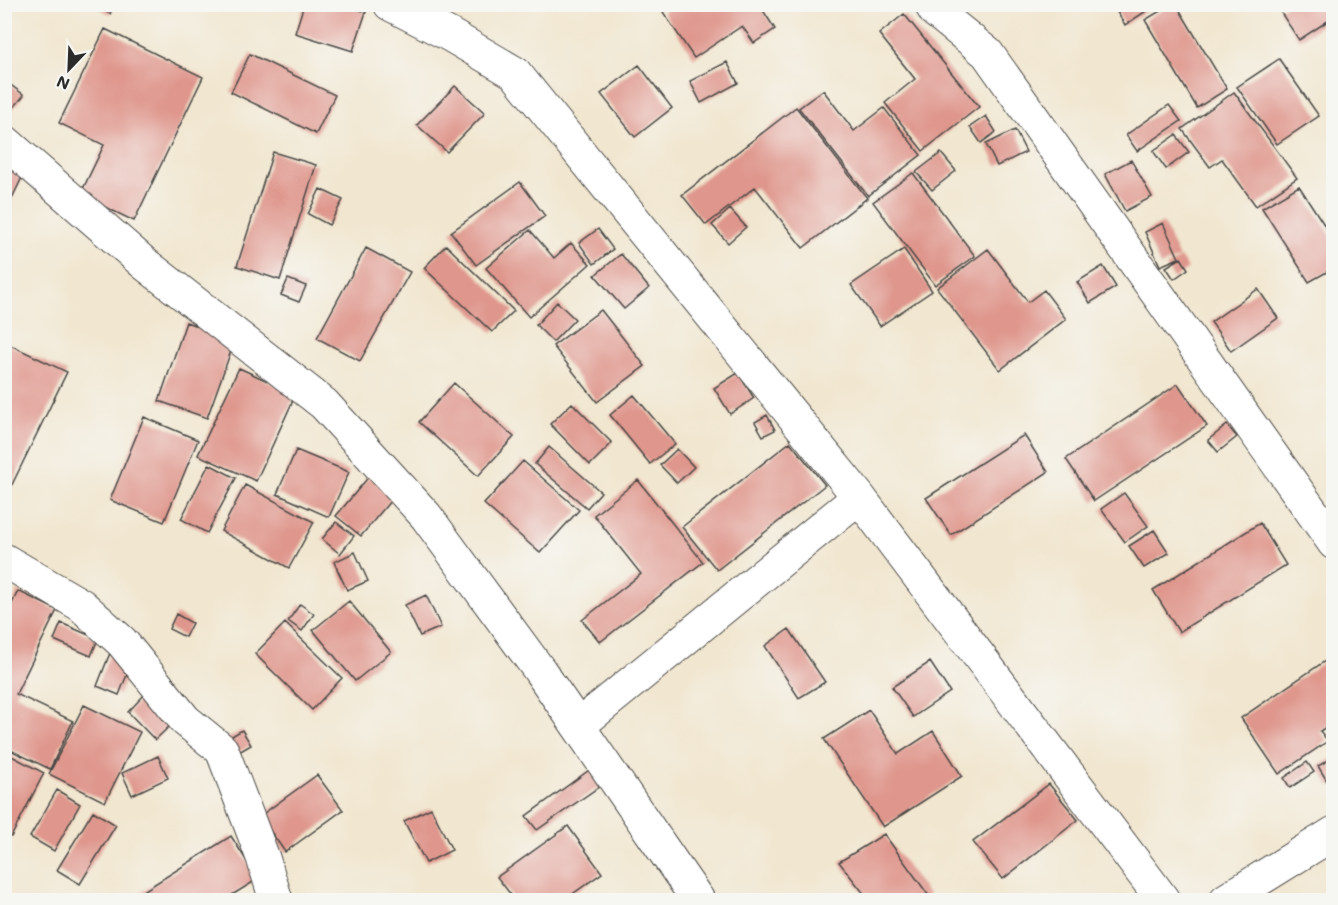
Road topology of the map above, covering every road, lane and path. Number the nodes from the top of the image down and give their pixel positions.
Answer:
1 (390, 4) edge
2 (937, 6) edge
3 (4, 141) edge
4 (860, 497) junction
5 (1334, 543) edge
6 (4, 560) edge
7 (578, 726) junction
8 (1334, 833) edge
9 (276, 900) edge
10 (698, 900) edge
11 (1163, 900) edge
12 (1226, 900) edge

1 - 4 street
2 - 5 street
3 - 7 street
4 - 7 street
4 - 11 street
6 - 9 street
7 - 10 street
8 - 12 street

